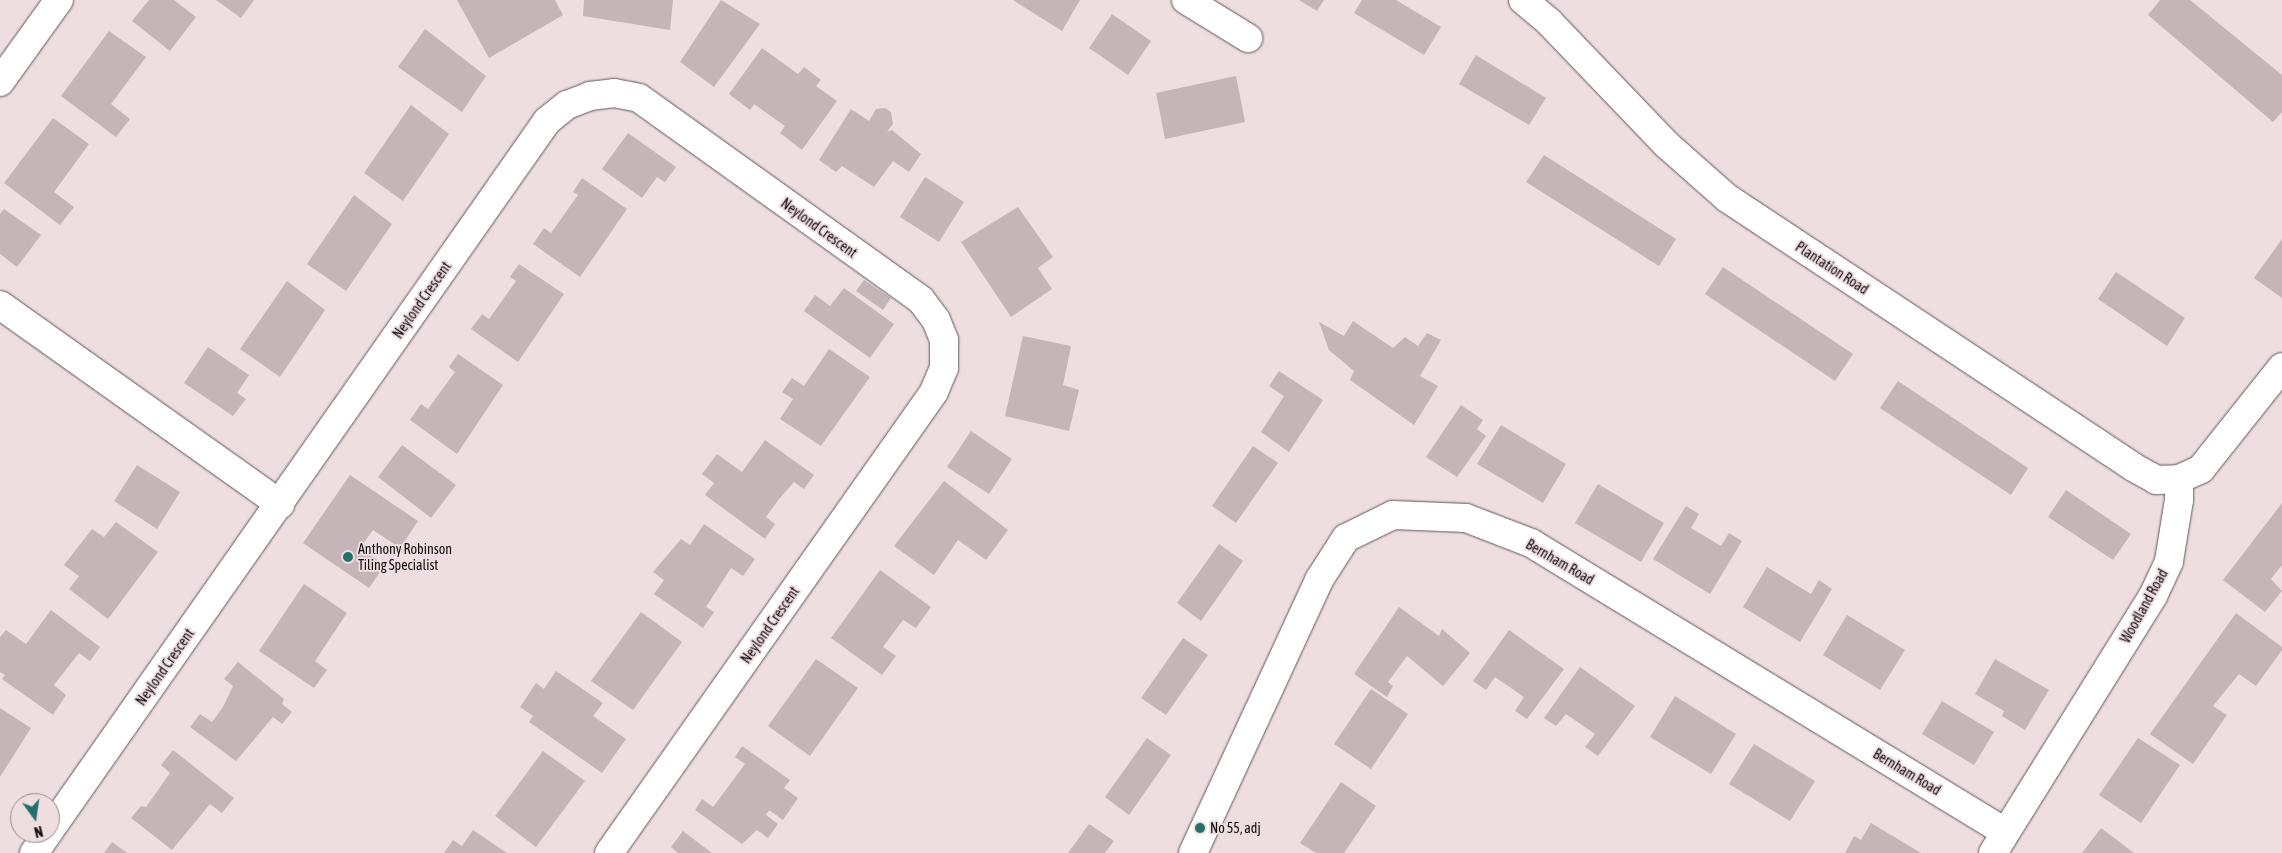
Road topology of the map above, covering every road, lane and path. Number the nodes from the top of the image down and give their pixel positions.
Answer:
1 (59, 0) edge
2 (1186, 0) edge
3 (1523, 0) edge
4 (1248, 38) dead end
5 (0, 82) edge
6 (0, 305) edge
7 (2282, 367) edge
8 (2179, 480) junction
9 (280, 504) junction
10 (60, 816) edge
11 (1999, 843) edge
12 (610, 853) edge
13 (1193, 853) edge

1 - 5 street
2 - 4 street
3 - 8 street, Plantation Road
6 - 9 street
7 - 8 street
8 - 11 street, Woodland Road
9 - 10 street, Neylond Crescent
9 - 12 street, Neylond Crescent
11 - 13 street, Bernham Road

